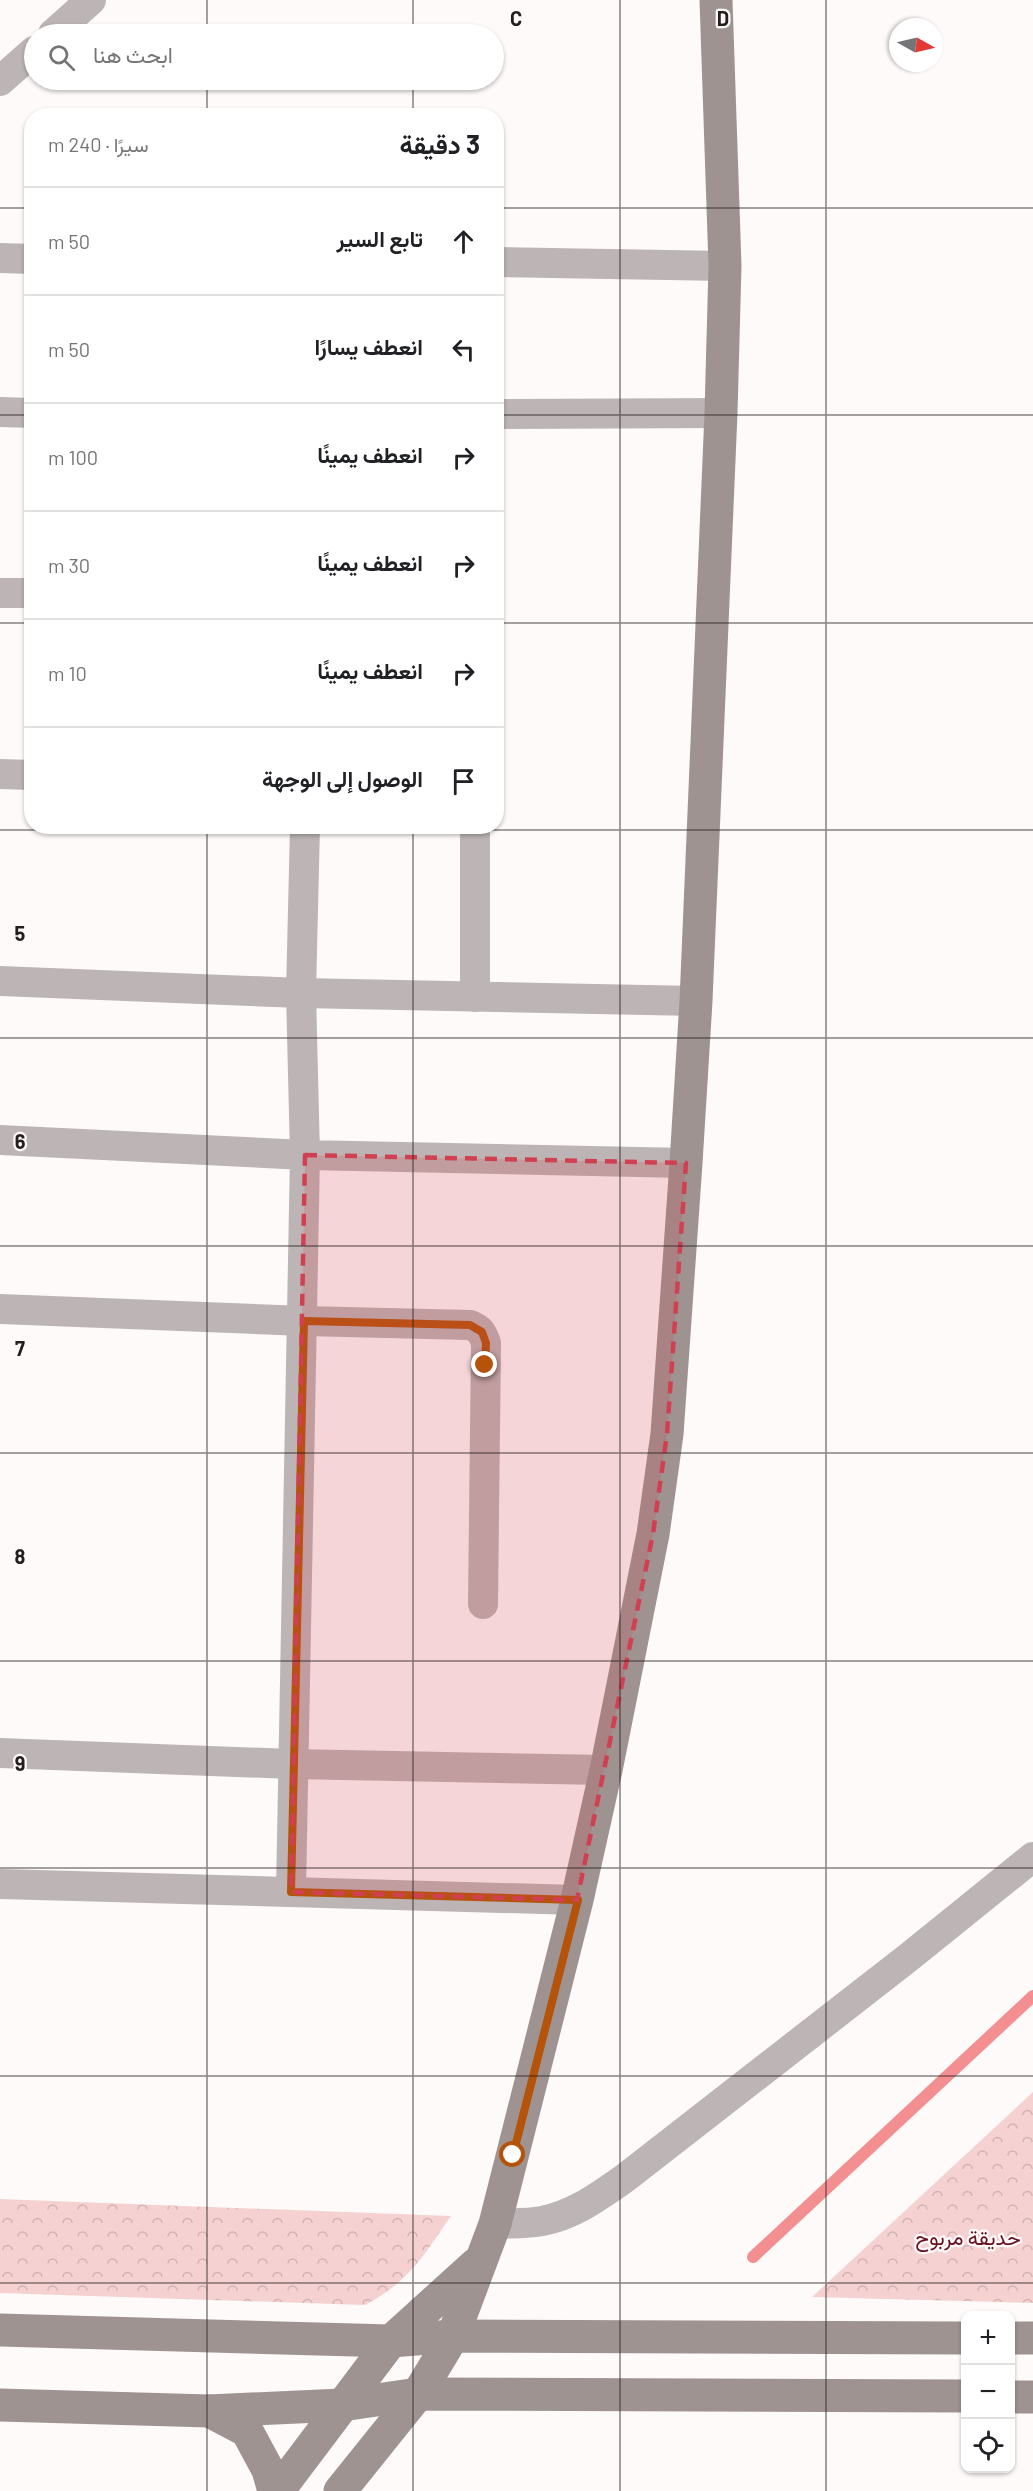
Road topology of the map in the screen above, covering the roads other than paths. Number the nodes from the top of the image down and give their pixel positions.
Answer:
1 (91, 0) edge
2 (716, 0) edge
3 (64, 24) edge
4 (24, 60) edge
5 (0, 81) edge
6 (0, 258) edge
7 (24, 259) edge
8 (504, 262) edge
9 (724, 266) junction
10 (0, 412) edge
11 (24, 412) edge
12 (721, 413) junction
13 (504, 414) edge
14 (0, 593) edge
15 (24, 593) edge
16 (0, 774) edge
17 (24, 775) edge
18 (304, 834) edge
19 (475, 834) edge
20 (0, 981) edge
21 (300, 993) junction
22 (475, 997) junction
23 (696, 1001) junction
24 (0, 1140) edge
25 (305, 1155) junction
26 (686, 1163) junction
27 (0, 1309) edge
28 (304, 1321) junction
29 (483, 1604) dead end
30 (0, 1753) edge
31 (292, 1764) junction
32 (606, 1770) junction
33 (1033, 1857) edge
34 (0, 1884) edge
35 (291, 1892) junction
36 (578, 1900) junction
37 (495, 2224) junction
38 (480, 2261) junction
39 (0, 2330) edge
40 (453, 2336) junction
41 (961, 2337) edge
42 (1015, 2338) edge
43 (1033, 2338) edge
44 (391, 2341) junction
45 (418, 2394) junction
46 (961, 2396) edge
47 (1015, 2397) edge
48 (1033, 2397) edge
49 (342, 2405) junction
50 (0, 2406) edge
51 (209, 2411) junction
52 (274, 2491) edge
53 (278, 2491) edge
54 (340, 2491) edge

1 - 3 street
2 - 9 main road
4 - 5 street
6 - 7 street
8 - 9 street
9 - 12 main road
10 - 11 street
12 - 13 street
12 - 23 main road
14 - 15 street
16 - 17 street
18 - 21 street
19 - 22 street
20 - 21 street
21 - 22 street
21 - 25 street
22 - 23 street
23 - 26 main road
24 - 25 street
25 - 26 street
25 - 28 street
26 - 32 main road
27 - 28 street
28 - 29 street
28 - 31 street
30 - 31 street
31 - 32 street
31 - 35 street
32 - 36 main road
33 - 37 street
34 - 35 street
35 - 36 street
36 - 37 main road
37 - 38 main road
38 - 40 main road
38 - 44 main road
39 - 44 main road
40 - 41 main road
40 - 44 main road
40 - 45 main road
42 - 43 main road
44 - 49 main road
45 - 46 main road
45 - 49 main road
45 - 54 main road
47 - 48 main road
49 - 51 main road
49 - 53 main road
50 - 51 main road
51 - 52 main road

